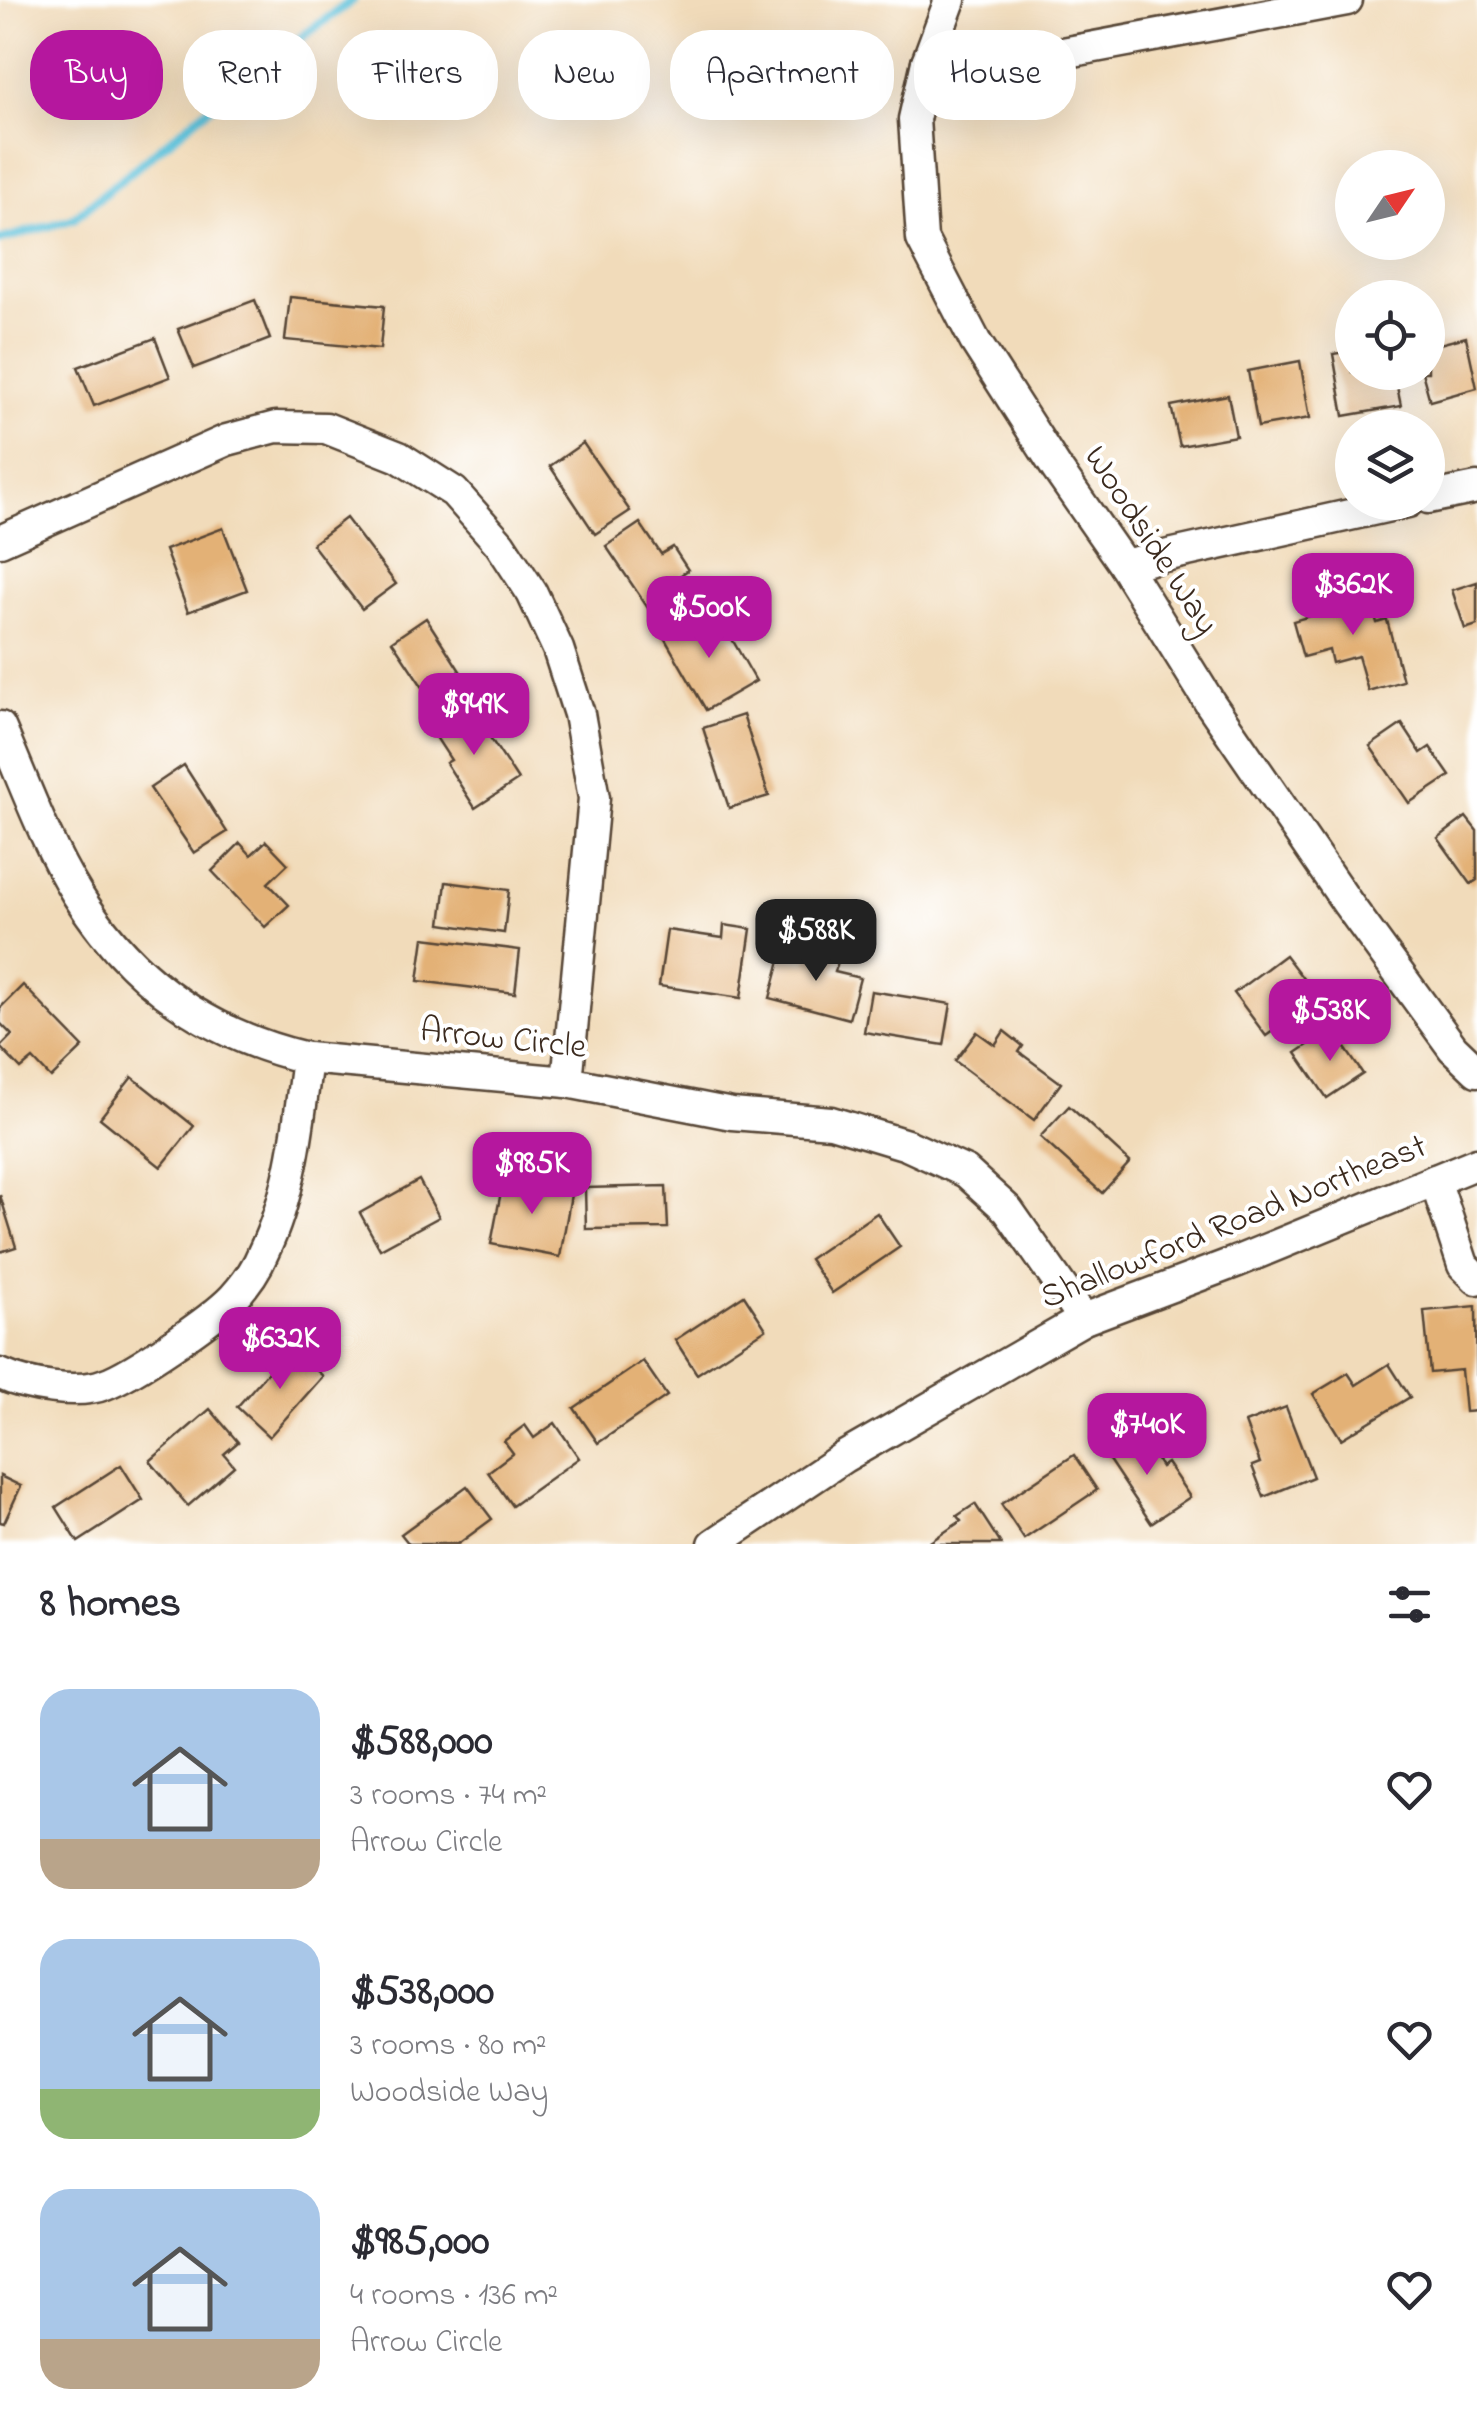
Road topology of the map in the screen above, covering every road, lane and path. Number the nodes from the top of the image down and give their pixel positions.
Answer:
1 (950, 0) edge
2 (1347, 0) edge
3 (939, 30) edge
4 (1076, 50) edge
5 (914, 120) edge
6 (1477, 488) edge
7 (1445, 495) edge
8 (1335, 518) edge
9 (0, 541) edge
10 (1124, 565) junction
11 (0, 726) edge
12 (306, 1058) junction
13 (1477, 1071) edge
14 (566, 1082) junction
15 (1477, 1163) edge
16 (1436, 1180) junction
17 (1477, 1279) edge
18 (1084, 1318) junction
19 (0, 1374) edge
20 (714, 1544) edge

1 - 3 street, Woodside Way
2 - 4 street
5 - 10 street, Woodside Way
6 - 7 street
8 - 10 street
9 - 14 street
10 - 13 street, Woodside Way
11 - 12 street, Arrow Circle
12 - 14 street, Arrow Circle
12 - 19 street
14 - 18 street, Arrow Circle
15 - 16 street, Shallowford Road Northeast
16 - 17 street
16 - 18 street, Shallowford Road Northeast
18 - 20 street, Shallowford Road Northeast

